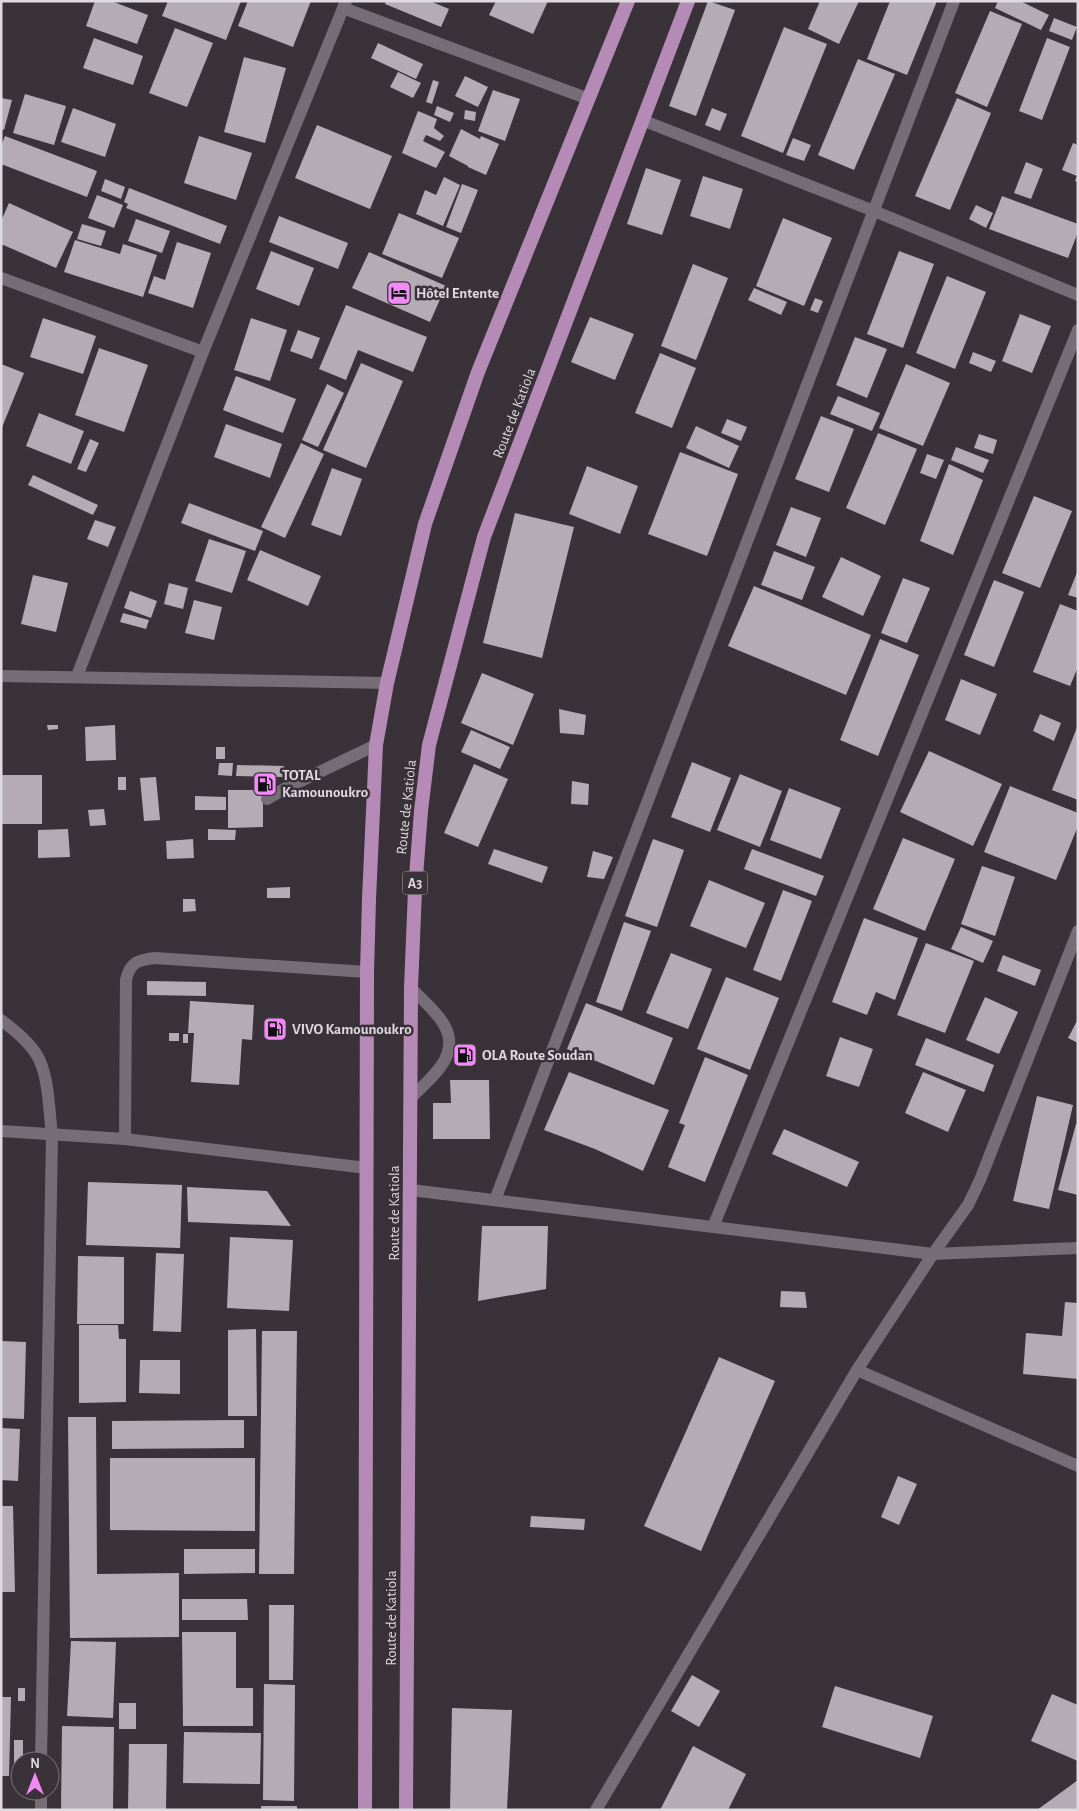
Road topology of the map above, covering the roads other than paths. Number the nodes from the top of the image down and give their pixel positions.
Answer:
1 (628, 1) edge
2 (688, 1) edge
3 (954, 1) edge
4 (345, 5) edge
5 (589, 99) junction
6 (642, 120) junction
7 (874, 211) junction
8 (1, 278) edge
9 (1078, 295) edge
10 (1078, 330) edge
11 (204, 352) junction
12 (1, 676) edge
13 (76, 676) junction
14 (387, 683) junction
15 (376, 745) junction
16 (267, 799) dead end
17 (1078, 931) edge
18 (367, 972) junction
19 (411, 988) junction
20 (1, 1020) edge
21 (411, 1098) junction
22 (1, 1131) edge
23 (52, 1135) junction
24 (125, 1139) junction
25 (367, 1168) junction
26 (411, 1190) junction
27 (495, 1200) junction
28 (713, 1227) junction
29 (1078, 1248) edge
30 (933, 1254) junction
31 (857, 1370) junction
32 (1078, 1466) edge
33 (41, 1751) edge
34 (365, 1810) edge
35 (406, 1810) edge
36 (596, 1810) edge

1 - 5 highway, Route de Katiola
2 - 6 highway, Route de Katiola / A3
3 - 7 street
4 - 5 street
4 - 11 street
5 - 14 highway, Route de Katiola
6 - 7 street
6 - 19 highway, Route de Katiola / A3
7 - 9 street
7 - 27 street
8 - 11 street
10 - 28 street
11 - 13 street
12 - 13 street
13 - 14 street
14 - 15 highway, Route de Katiola
15 - 16 street
15 - 18 highway, Route de Katiola
17 - 30 street
18 - 24 street
18 - 25 highway, Route de Katiola
19 - 21 highway, Route de Katiola / A3
19 - 21 street
20 - 23 street
21 - 26 highway, Route de Katiola / A3
22 - 23 street
23 - 24 street
23 - 33 street
24 - 25 street
25 - 34 highway, Route de Katiola
26 - 27 street
26 - 35 highway, Route de Katiola / A3
27 - 28 street
28 - 30 street
29 - 30 street
30 - 31 street
31 - 32 street
31 - 36 street

